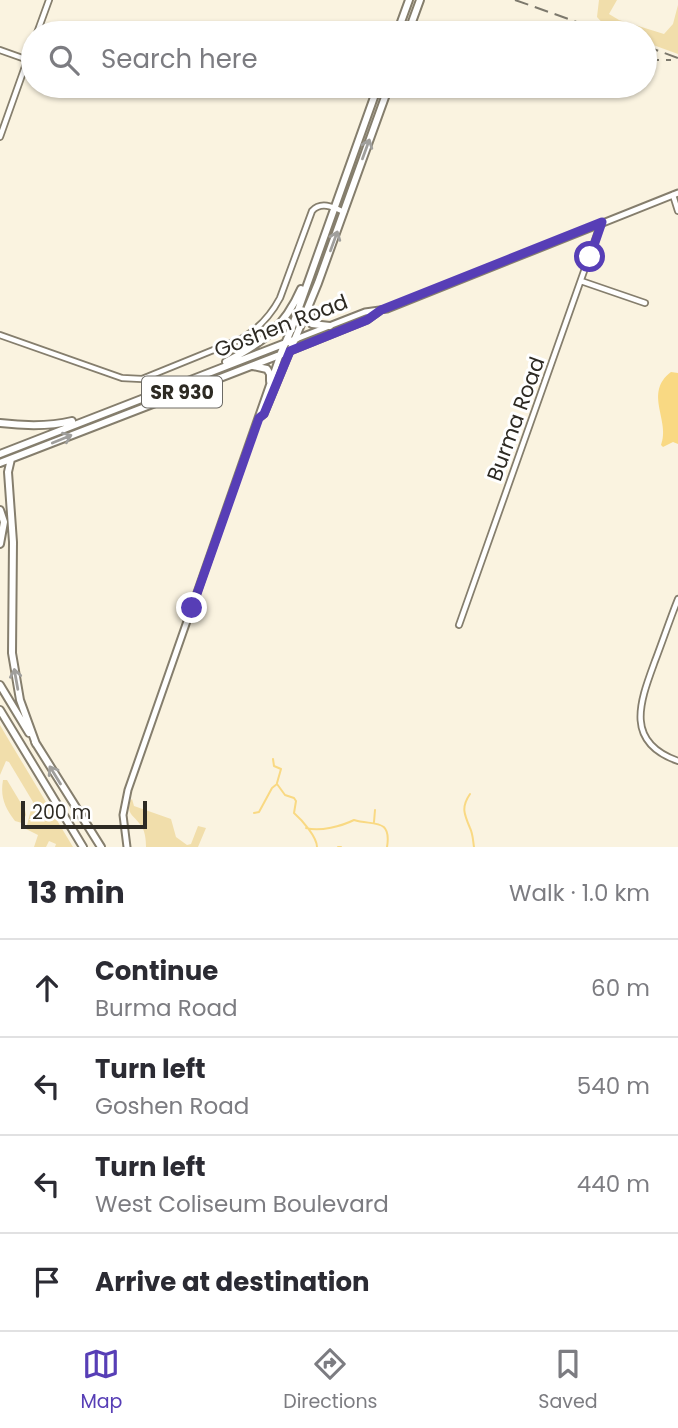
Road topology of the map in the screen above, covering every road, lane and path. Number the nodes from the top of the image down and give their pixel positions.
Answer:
1 (49, 0) edge
2 (409, 0) edge
3 (421, 0) edge
4 (41, 21) edge
5 (401, 21) edge
6 (413, 21) edge
7 (0, 50) edge
8 (21, 58) edge
9 (21, 79) edge
10 (375, 98) edge
11 (385, 98) edge
12 (0, 137) edge
13 (676, 195) edge
14 (334, 208) junction
15 (678, 211) edge
16 (344, 212) junction
17 (602, 222) junction
18 (314, 262) junction
19 (581, 281) junction
20 (311, 300) junction
21 (645, 303) dead end
22 (381, 310) junction
23 (330, 326) junction
24 (0, 335) edge
25 (296, 340) junction
26 (287, 342) junction
27 (290, 351) junction
28 (280, 355) junction
29 (251, 366) junction
30 (202, 375) junction
31 (270, 381) junction
32 (101, 413) junction
33 (259, 418) junction
34 (0, 423) edge
35 (0, 454) edge
36 (10, 460) junction
37 (0, 463) edge
38 (0, 510) edge
39 (0, 544) edge
40 (678, 599) edge
41 (458, 625) dead end
42 (0, 685) edge
43 (0, 710) edge
44 (0, 720) edge
45 (15, 735) junction
46 (36, 744) junction
47 (678, 761) edge
48 (83, 847) edge
49 (101, 847) edge
50 (127, 847) edge

1 - 4 street
2 - 5 highway
3 - 6 highway
7 - 8 street
9 - 12 street
10 - 14 highway, SR 930
16 -> 11 highway
13 - 15 street
13 - 17 main road, Goshen Road
14 - 16 street
14 - 18 highway, SR 930
14 - 24 street
20 -> 16 highway
17 - 19 street, Burma Road
17 - 22 main road, Goshen Road
18 - 26 highway
18 - 30 highway, SR 930
19 - 21 street
19 - 41 street, Burma Road
20 - 23 highway
20 - 25 highway
22 - 23 main road, Goshen Road
22 - 27 main road, Goshen Road
23 - 25 main road, Goshen Road
25 - 26 highway, Goshen Road
25 - 27 highway
26 - 28 highway
26 - 30 highway, Goshen Road
27 - 28 highway, SR 930
27 - 33 main road
28 - 29 highway, SR 930
28 - 31 main road
29 - 31 highway
36 -> 29 highway, SR 930
30 - 32 highway, Goshen Road / SR 930
31 - 33 main road
32 - 34 highway
32 - 35 highway, Goshen Road / SR 930
33 - 50 main road
36 - 37 highway, SR 930
46 -> 36 highway
38 - 39 highway
40 - 47 street
42 - 46 highway
43 - 45 highway
44 - 45 highway
45 - 48 highway
49 -> 46 highway

